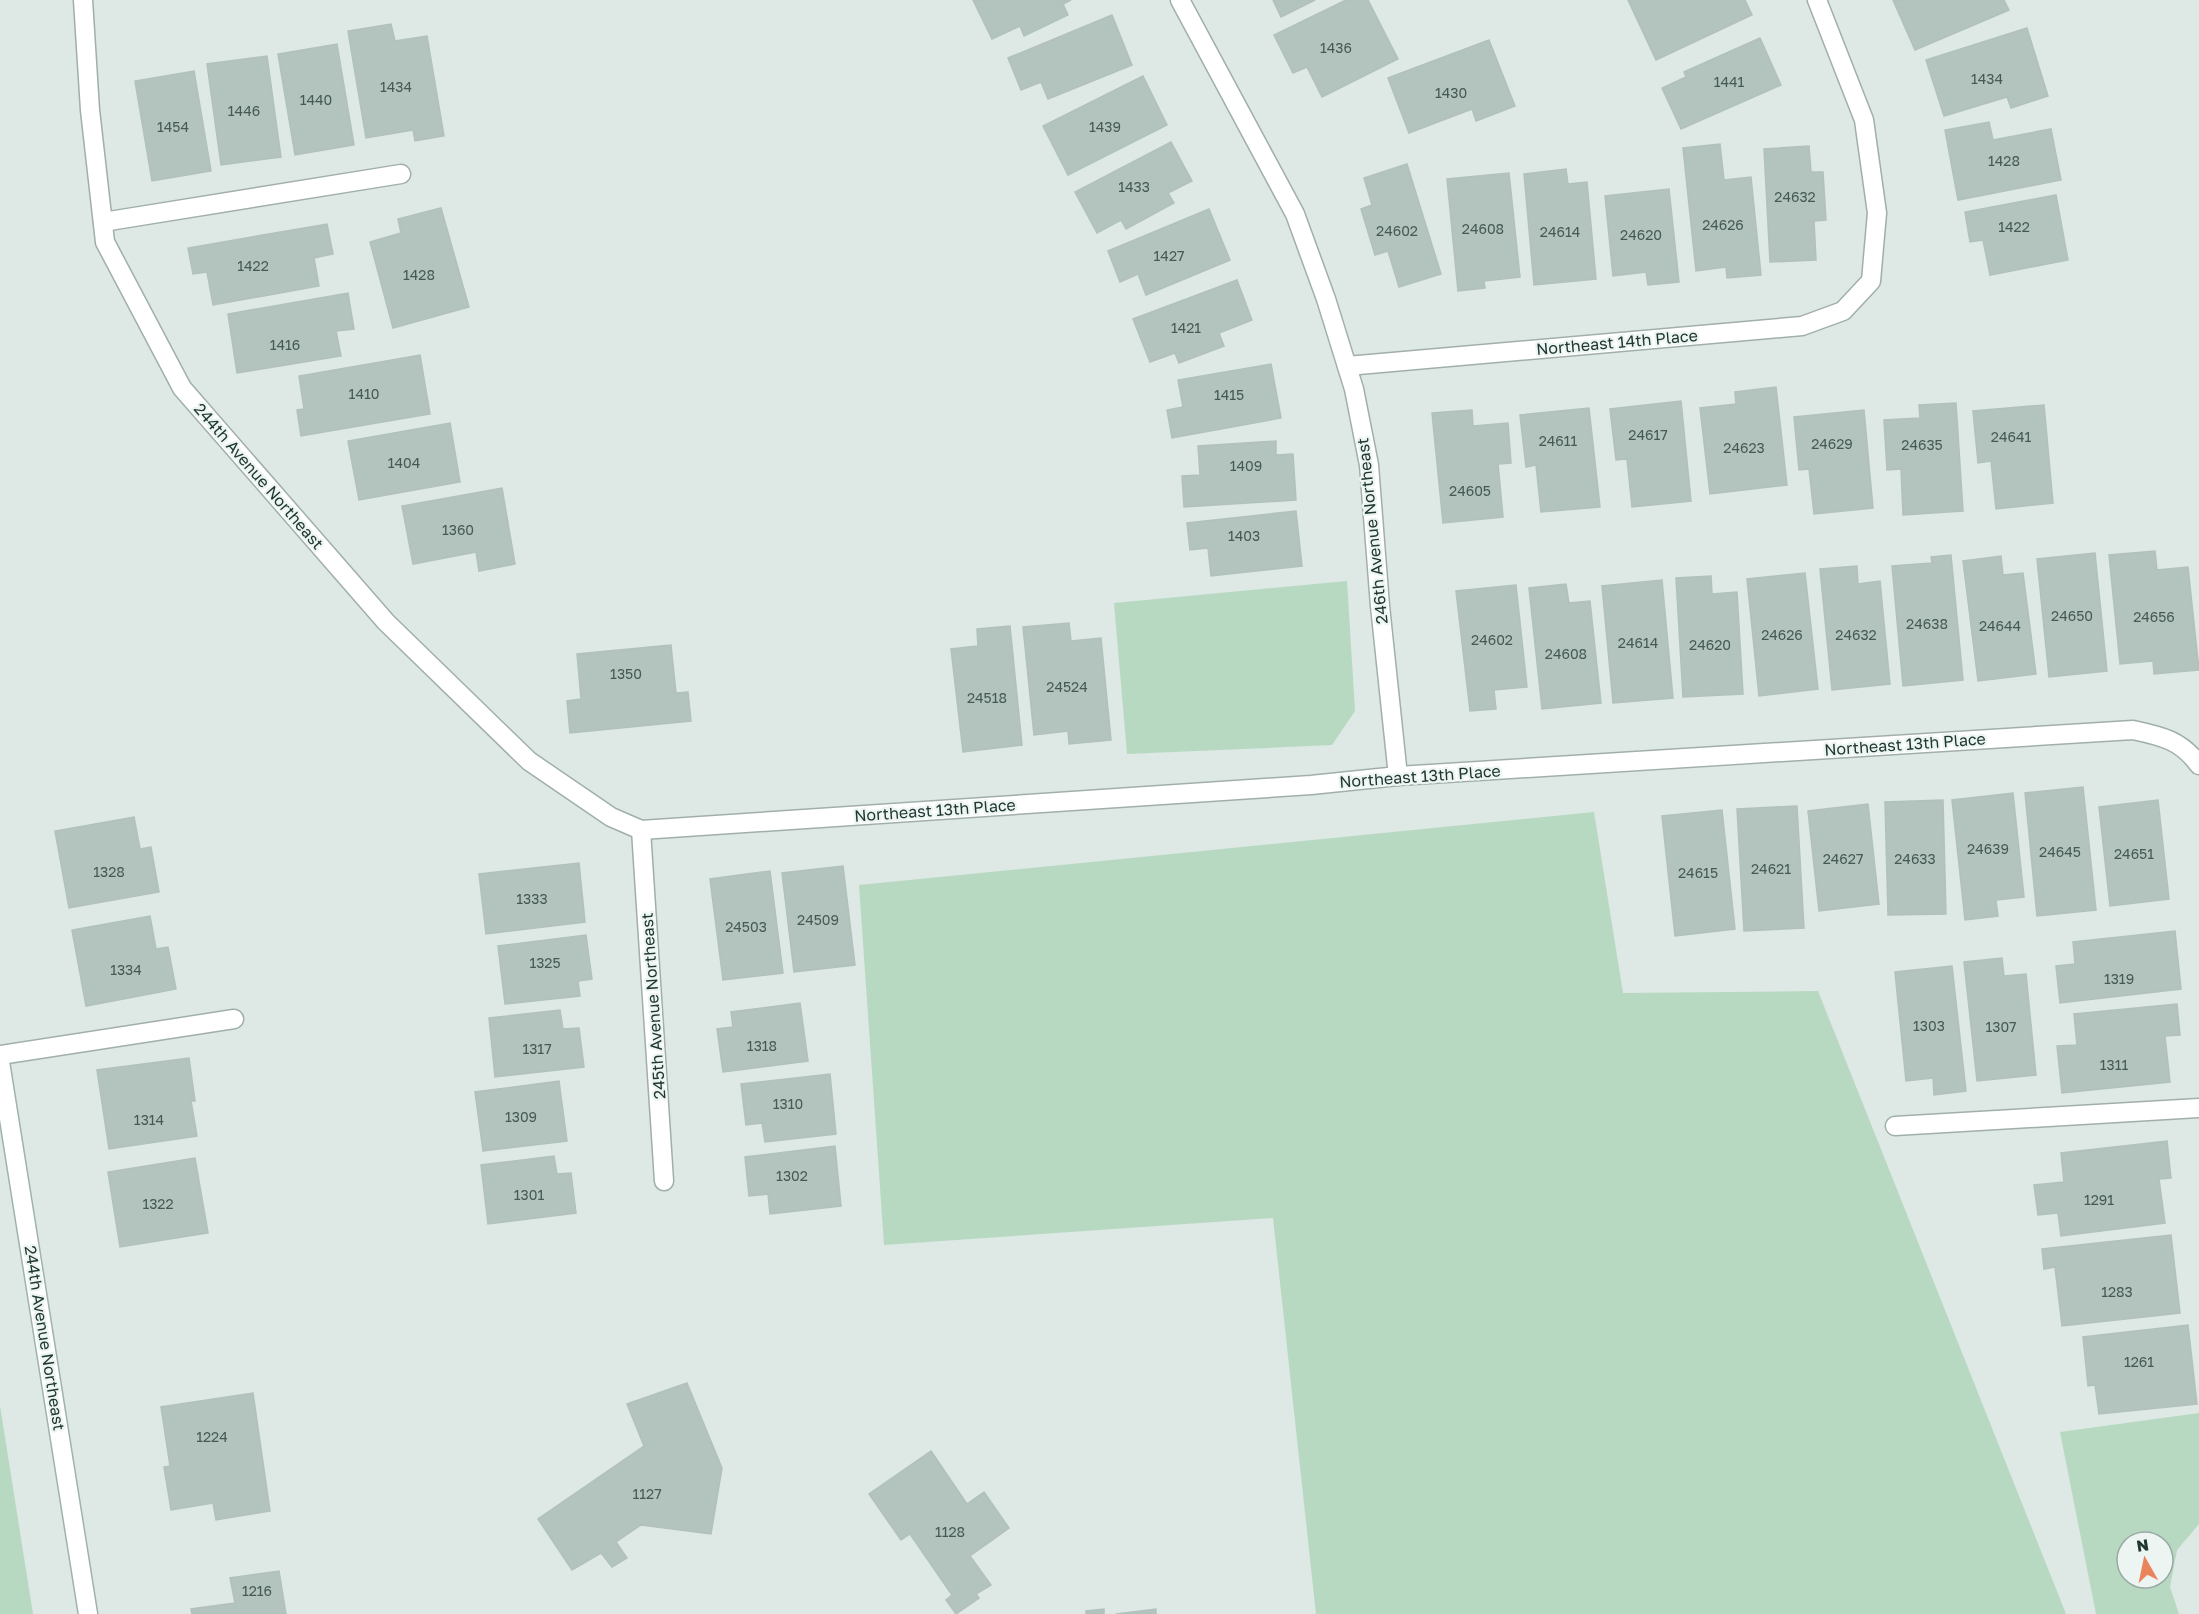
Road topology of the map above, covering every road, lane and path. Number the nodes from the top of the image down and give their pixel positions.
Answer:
1 (83, 0) edge
2 (1180, 0) edge
3 (1817, 0) edge
4 (401, 174) dead end
5 (103, 222) junction
6 (1347, 366) junction
7 (2196, 760) edge
8 (1398, 776) junction
9 (641, 830) junction
10 (234, 1019) dead end
11 (0, 1055) edge
12 (0, 1062) edge
13 (2199, 1108) edge
14 (1895, 1126) dead end
15 (664, 1181) dead end
16 (88, 1614) edge

1 - 5 street, 244th Avenue Northeast
2 - 6 street, 246th Avenue Northeast
3 - 6 street, Northeast 14th Place
4 - 5 street
5 - 9 street, 244th Avenue Northeast
6 - 8 street, 246th Avenue Northeast
7 - 8 street, Northeast 13th Place
8 - 9 street, Northeast 13th Place
9 - 15 street, 245th Avenue Northeast
10 - 11 street
12 - 16 street, 244th Avenue Northeast
13 - 14 street

